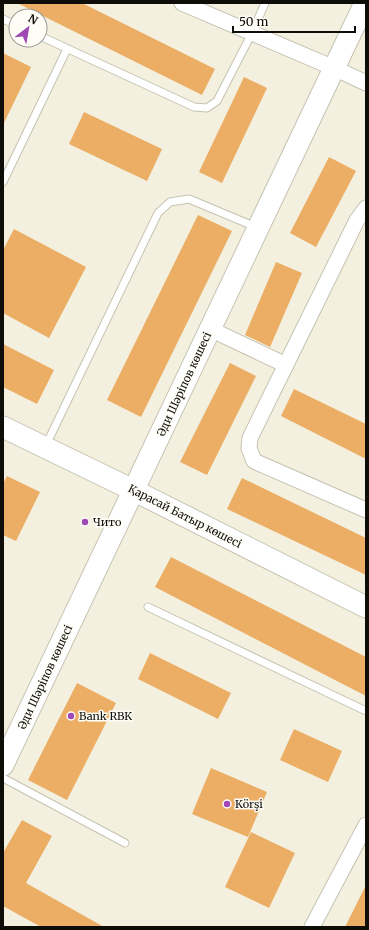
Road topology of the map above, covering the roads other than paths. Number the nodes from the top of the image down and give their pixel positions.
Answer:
1 (182, 3) edge
2 (265, 3) edge
3 (365, 3) edge
4 (252, 33) junction
5 (48, 40) edge
6 (67, 49) junction
7 (334, 68) junction
8 (366, 83) edge
9 (3, 182) edge
10 (366, 208) edge
11 (258, 228) junction
12 (210, 329) junction
13 (286, 365) junction
14 (3, 427) edge
15 (45, 447) junction
16 (133, 490) junction
17 (366, 510) edge
18 (148, 607) dead end
19 (366, 607) edge
20 (366, 711) edge
21 (3, 765) edge
22 (3, 778) edge
23 (366, 825) edge
24 (125, 843) dead end
25 (312, 927) edge

1 - 4 street
2 - 4 lane
3 - 7 street, Әди Шәріпов көшесі
4 - 6 lane
4 - 7 street
5 - 6 lane
6 - 9 lane
7 - 8 street
7 - 11 street, Әди Шәріпов көшесі
10 - 13 street
11 - 12 street, Әди Шәріпов көшесі
11 - 15 lane
12 - 13 street
12 - 16 street, Әди Шәріпов көшесі
13 - 17 street
14 - 15 street, Қарасай Батыр көшесі
15 - 16 street, Қарасай Батыр көшесі
16 - 19 street, Қарасай Батыр көшесі
16 - 21 street, Әди Шәріпов көшесі
18 - 20 lane
22 - 24 lane
23 - 25 street

